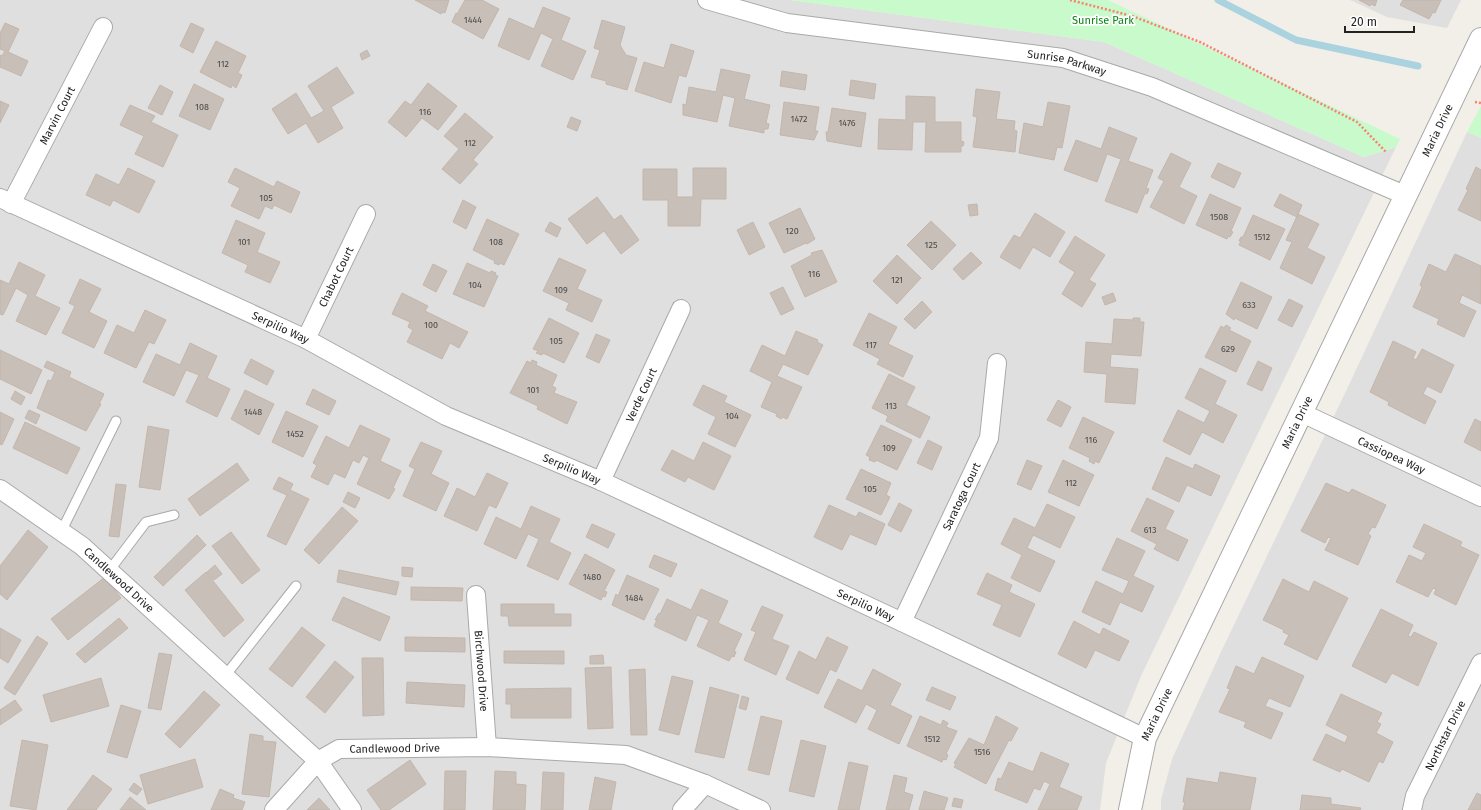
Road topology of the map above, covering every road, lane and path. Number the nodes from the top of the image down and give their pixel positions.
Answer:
1 (707, 0) edge
2 (1070, 0) edge
3 (103, 27) dead end
4 (1481, 39) edge
5 (1386, 152) dead end
6 (1407, 196) junction
7 (6, 201) edge
8 (366, 214) dead end
9 (681, 309) dead end
10 (306, 339) junction
11 (997, 363) dead end
12 (1302, 413) junction
13 (116, 421) dead end
14 (601, 481) junction
15 (0, 490) edge
16 (1481, 497) edge
17 (174, 515) dead end
18 (61, 532) junction
19 (109, 571) junction
20 (296, 586) dead end
21 (476, 594) dead end
22 (902, 622) junction
23 (1481, 662) edge
24 (225, 676) junction
25 (1145, 738) junction
26 (487, 747) junction
27 (318, 761) junction
28 (705, 784) junction
29 (274, 810) edge
30 (352, 810) edge
31 (682, 810) edge
32 (691, 810) edge
33 (761, 810) edge
34 (1130, 810) edge
35 (1412, 810) edge

1 - 6 street, Sunrise Parkway
2 - 5 path
3 - 7 street, Marvin Court
4 - 6 street, Maria Drive
6 - 12 street, Maria Drive
7 - 10 street, Serpilio Way
8 - 10 street, Chabot Court
9 - 14 street, Verde Court
10 - 14 street, Serpilio Way
11 - 22 street, Saratoga Court
12 - 16 street, Cassiopea Way
12 - 25 street, Maria Drive
13 - 18 lane
14 - 22 street, Serpilio Way
15 - 18 street, Candlewood Drive
17 - 19 lane
18 - 19 street, Candlewood Drive
19 - 24 street, Candlewood Drive
20 - 24 lane
21 - 26 street, Birchwood Drive
22 - 25 street, Serpilio Way
23 - 35 street, Northstar Drive
24 - 27 street, Candlewood Drive
25 - 34 street, Maria Drive
26 - 27 street, Candlewood Drive
26 - 28 street, Candlewood Drive
27 - 29 street
27 - 30 street
28 - 31 street
28 - 32 street
28 - 33 street, Candlewood Drive

